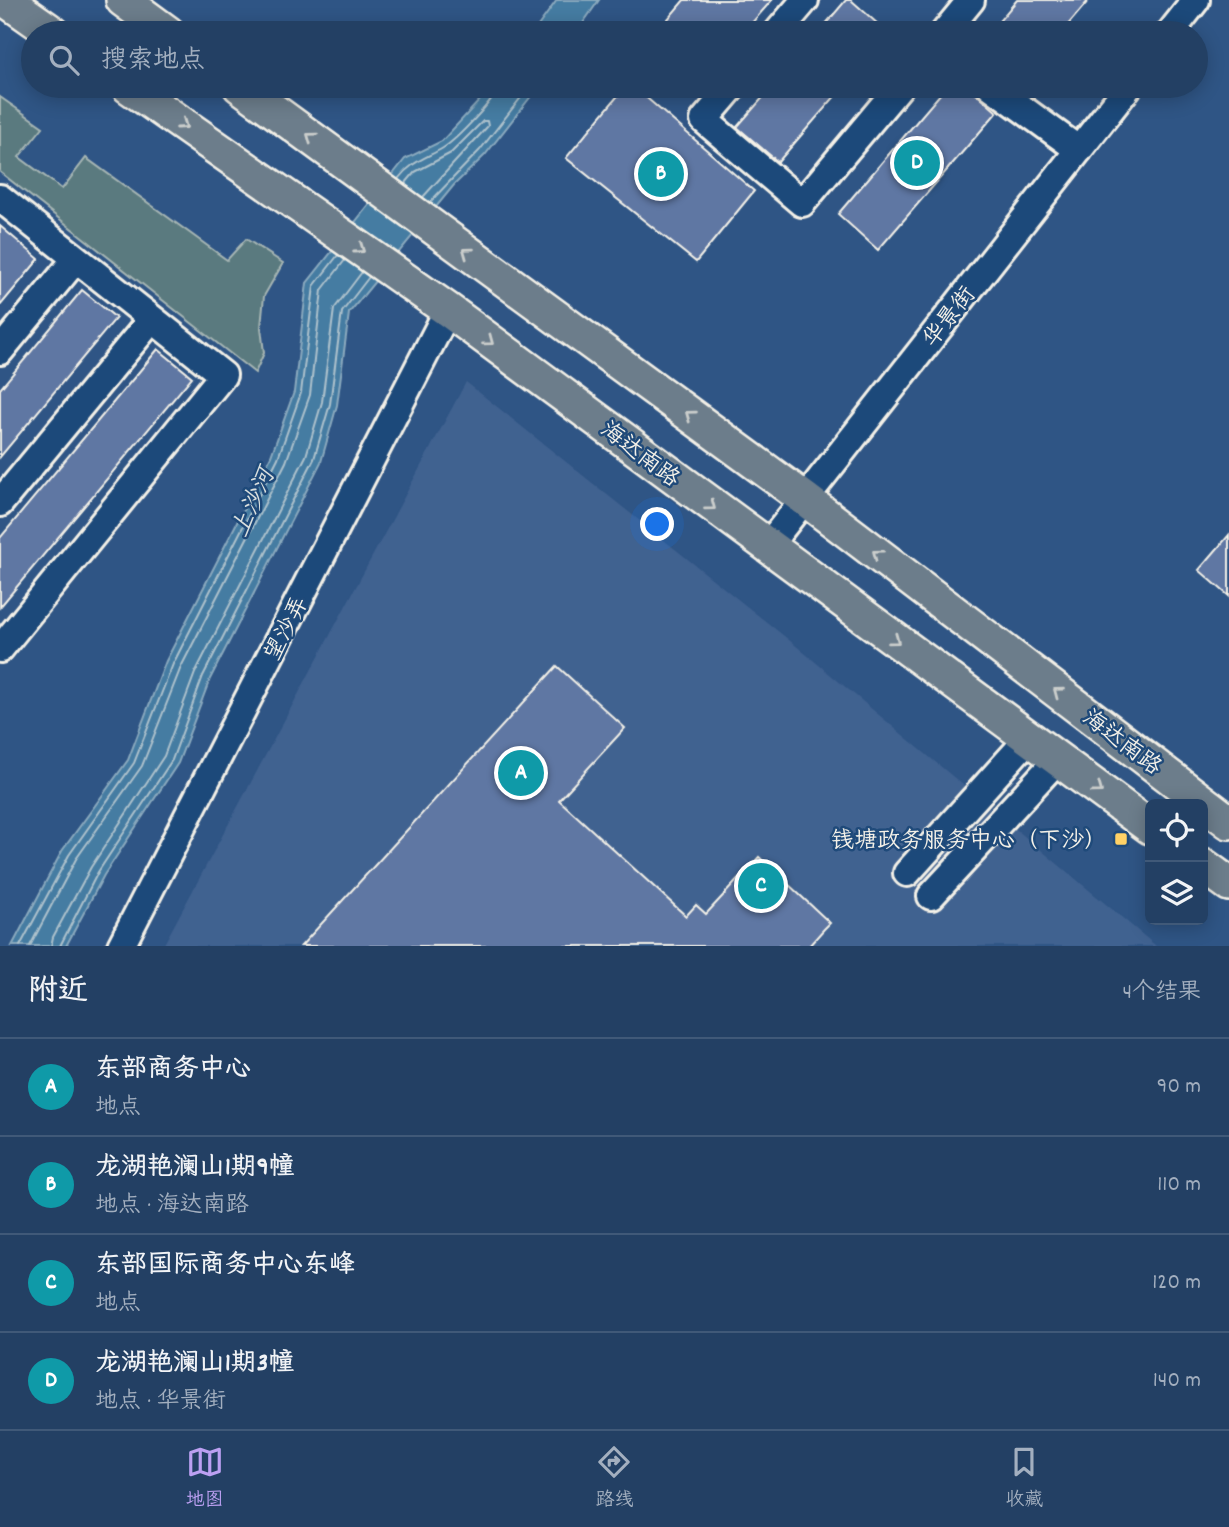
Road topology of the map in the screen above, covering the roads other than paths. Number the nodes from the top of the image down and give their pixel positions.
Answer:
1 (6, 0) edge
2 (123, 0) edge
3 (805, 0) edge
4 (971, 0) edge
5 (1196, 0) edge
6 (36, 21) edge
7 (152, 21) edge
8 (787, 21) edge
9 (954, 21) edge
10 (1179, 21) edge
11 (145, 98) edge
12 (256, 98) edge
13 (723, 98) edge
14 (890, 98) edge
15 (1008, 98) edge
16 (1120, 98) edge
17 (1079, 150) junction
18 (0, 199) edge
19 (76, 259) junction
20 (448, 310) junction
21 (152, 319) junction
22 (0, 351) edge
23 (805, 499) junction
24 (0, 503) edge
25 (767, 547) junction
26 (0, 649) edge
27 (1029, 738) junction
28 (1058, 759) junction
29 (1229, 822) edge
30 (1145, 823) edge
31 (1208, 869) edge
32 (907, 873) dead end
33 (1229, 884) edge
34 (931, 896) dead end
35 (121, 946) edge

1 - 6 main road
2 - 7 main road
3 - 8 street
4 - 9 street
5 - 10 street
11 -> 20 main road, 海达南路
23 -> 12 main road, 海达南路
13 - 14 street
15 - 17 street
16 - 17 street, 华景街
17 - 23 street, 华景街
18 - 19 street
19 - 21 street
19 - 22 street
20 -> 25 main road, 海达南路
20 - 35 street, 望沙弄
21 - 24 street
21 - 26 street
23 - 25 street, 华景街
29 -> 23 main road, 海达南路
25 -> 27 main road, 海达南路
27 - 28 main road, 海达南路
27 - 32 street
28 -> 30 main road, 海达南路
28 - 34 street
31 - 33 main road

